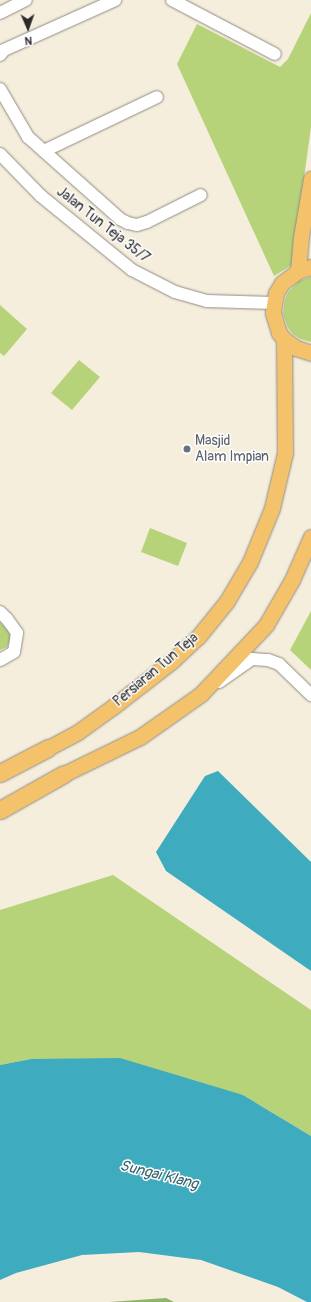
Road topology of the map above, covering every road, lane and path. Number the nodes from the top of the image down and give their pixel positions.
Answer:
1 (26, 0) edge
2 (115, 0) edge
3 (172, 0) edge
4 (0, 13) edge
5 (0, 54) edge
6 (275, 54) dead end
7 (0, 89) edge
8 (157, 98) dead end
9 (44, 151) junction
10 (0, 154) edge
11 (311, 179) edge
12 (201, 195) dead end
13 (305, 269) edge
14 (273, 303) junction
15 (284, 338) junction
16 (311, 353) edge
17 (311, 537) edge
18 (0, 612) edge
19 (0, 660) edge
20 (201, 694) junction
21 (311, 695) edge
22 (48, 748) joint
23 (0, 773) edge
24 (64, 774) joint
25 (0, 810) edge

1 - 4 street
2 - 5 street
3 - 6 street
7 - 9 street
8 - 9 street
9 - 12 street
10 - 14 street, Jalan Tun Teja 35/7
11 - 13 main road
13 - 14 main road
14 - 15 main road
15 - 16 main road
15 - 22 main road, Persiaran Tun Teja
17 - 20 main road
18 - 19 street
20 - 21 street
20 - 24 main road
22 - 23 highway
24 - 25 highway

